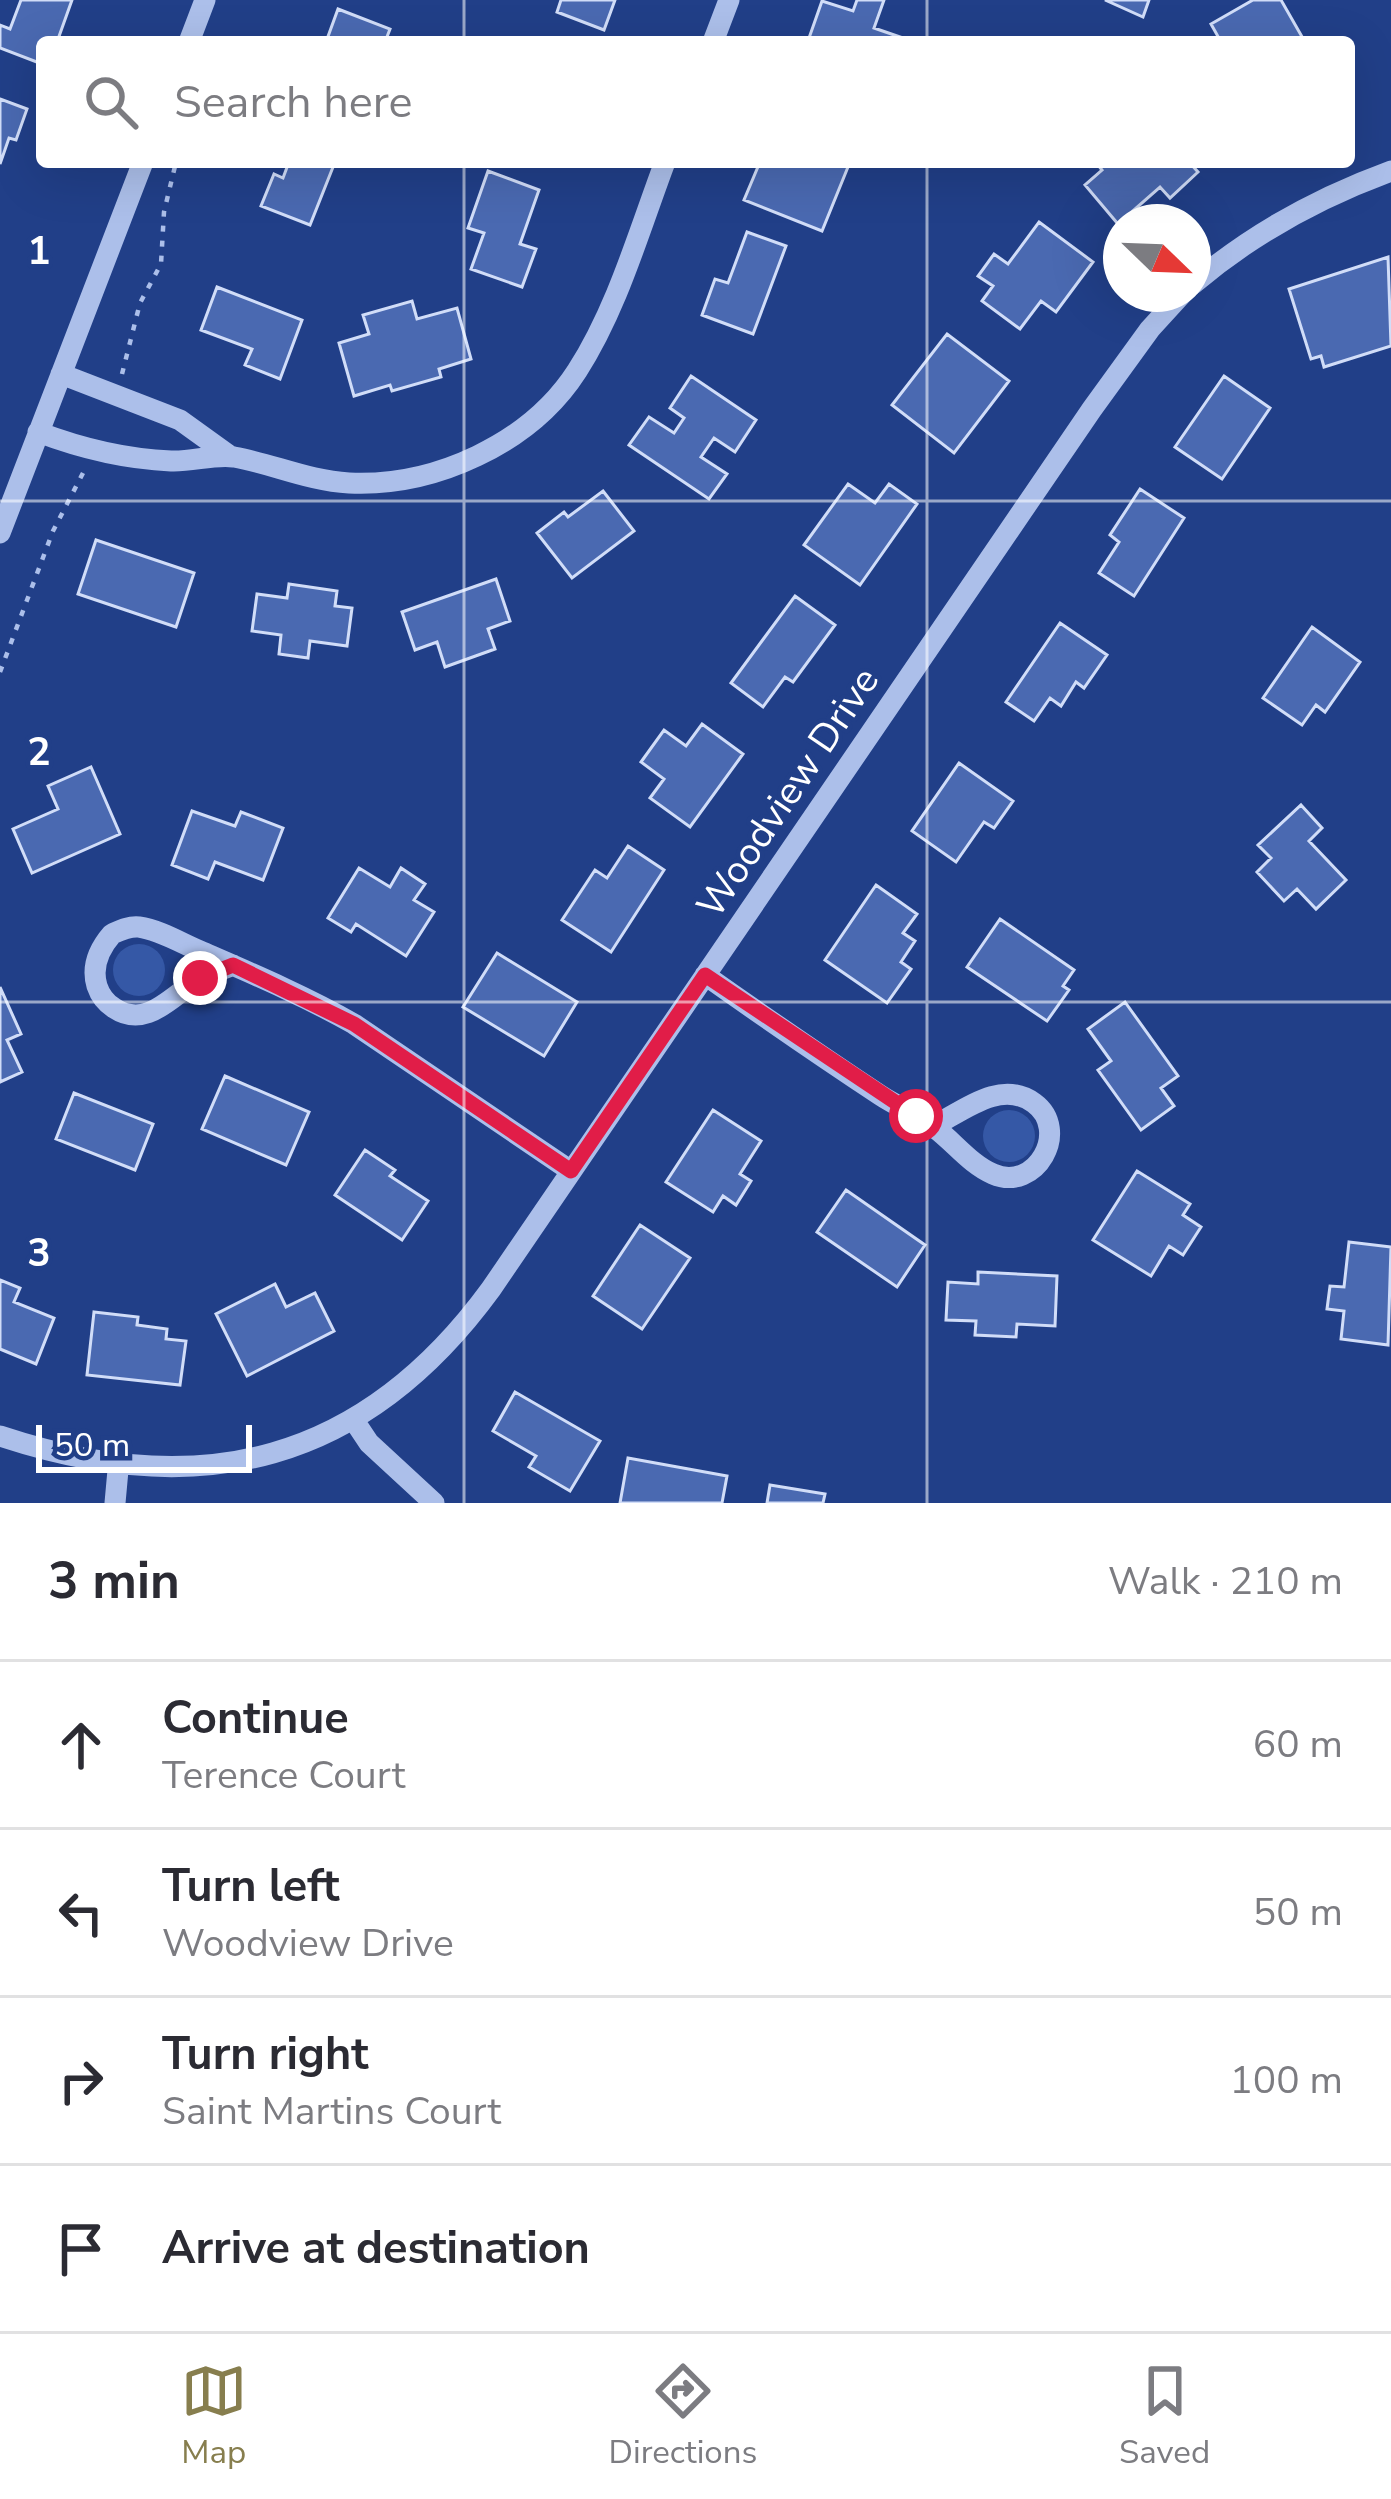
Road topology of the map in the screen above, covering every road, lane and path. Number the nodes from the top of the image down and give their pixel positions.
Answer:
1 (206, 0) edge
2 (729, 0) edge
3 (191, 36) edge
4 (714, 36) edge
5 (140, 168) edge
6 (175, 168) edge
7 (663, 168) edge
8 (1391, 171) edge
9 (1211, 270) edge
10 (1166, 312) edge
11 (61, 374) junction
12 (120, 380) dead end
13 (38, 432) junction
14 (230, 456) junction
15 (86, 468) dead end
16 (0, 532) edge
17 (0, 672) edge
18 (233, 965) junction
19 (705, 975) junction
20 (934, 1126) junction
21 (571, 1171) junction
22 (355, 1422) junction
23 (0, 1436) edge
24 (118, 1470) junction
25 (115, 1503) edge
26 (434, 1503) edge

1 - 3 street
2 - 4 street
5 - 11 street
6 - 12 path
7 - 14 street
8 - 9 street
10 - 19 street, Woodview Drive
11 - 13 street
11 - 14 street
13 - 14 street
13 - 16 street
15 - 17 path
18 - 18 street
18 - 21 street
19 - 20 street
19 - 21 street, Woodview Drive
20 - 20 street
21 - 22 street, Woodview Drive
22 - 24 street, Woodview Drive
22 - 26 street
23 - 24 street, Woodview Drive
24 - 25 street

